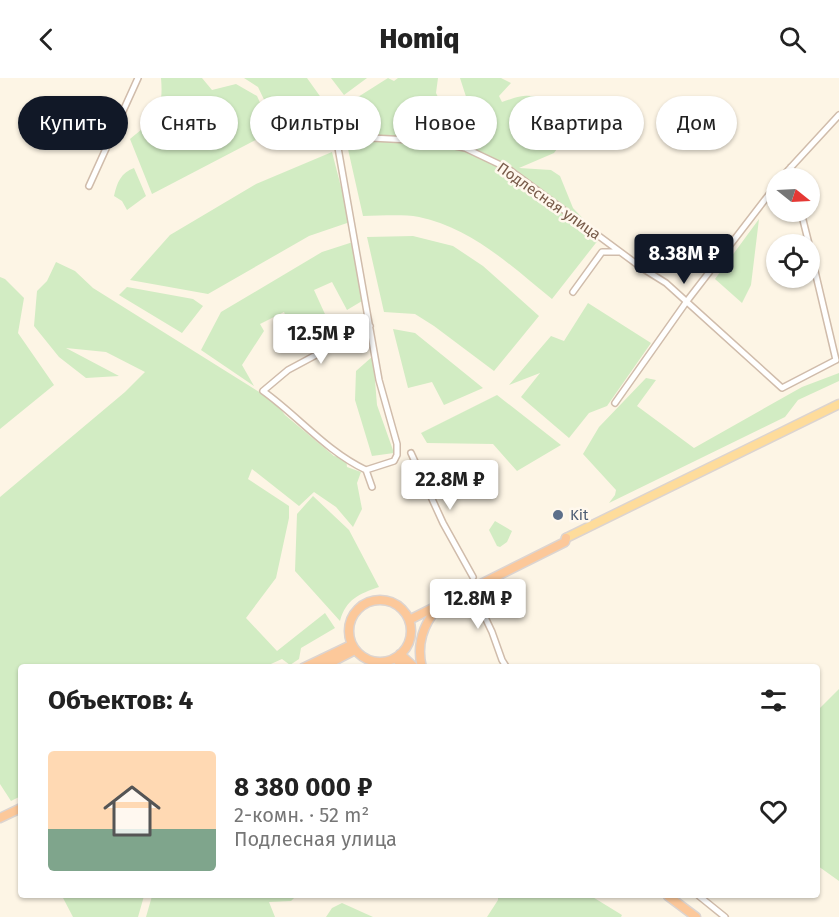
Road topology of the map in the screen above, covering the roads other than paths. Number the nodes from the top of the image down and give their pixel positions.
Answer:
1 (138, 78) edge
2 (839, 115) edge
3 (790, 167) edge
4 (89, 186) dead end
5 (766, 198) edge
6 (621, 252) junction
7 (819, 288) edge
8 (573, 292) dead end
9 (687, 301) junction
10 (370, 326) junction
11 (837, 362) edge
12 (615, 404) dead end
13 (839, 404) edge
14 (411, 453) dead end
15 (366, 470) junction
16 (372, 487) dead end
17 (566, 538) junction
18 (473, 577) dead end
19 (473, 592) dead end
20 (439, 605) junction
21 (408, 618) junction
22 (353, 647) junction
23 (398, 656) junction
24 (313, 664) edge
25 (326, 664) edge
26 (403, 664) edge
27 (409, 664) edge
28 (421, 664) edge
29 (504, 664) edge
30 (18, 809) edge
31 (0, 818) edge
32 (671, 898) edge
33 (680, 898) edge
34 (701, 898) edge
35 (696, 917) edge
36 (704, 917) edge
37 (725, 917) edge

1 - 4 street
2 - 3 street
5 - 9 street
6 - 8 street
6 - 9 street, Подлесная улица
6 - 10 street, Подлесная улица
7 - 11 street
9 - 11 street, Подлесная улица
9 - 12 street
10 - 15 street
10 - 15 street
13 - 17 main road
14 - 18 street
15 - 16 street
17 - 20 highway
17 - 21 highway
19 - 29 street
20 - 21 highway
20 - 28 highway
21 - 22 highway
21 - 23 highway
22 - 23 highway
22 - 24 highway
22 - 25 highway
23 - 26 highway
23 - 27 highway
30 - 31 highway
32 - 35 highway
33 - 36 highway
34 - 37 street

